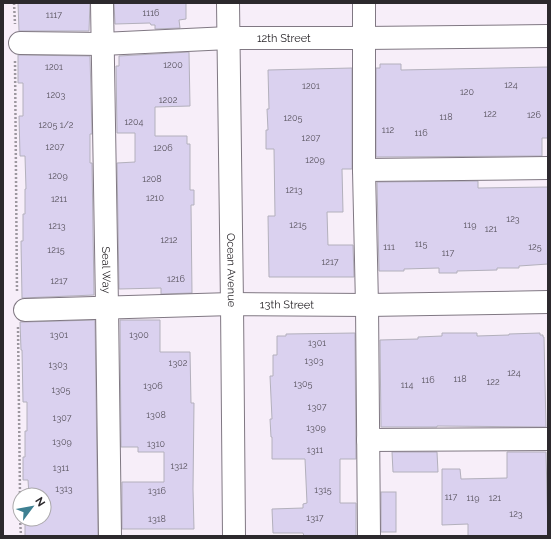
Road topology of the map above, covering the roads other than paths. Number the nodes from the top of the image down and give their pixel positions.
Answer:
1 (102, 3) edge
2 (228, 3) edge
3 (364, 3) edge
4 (548, 36) edge
5 (229, 38) junction
6 (364, 38) junction
7 (17, 42) road end
8 (102, 44) junction
9 (548, 168) edge
10 (364, 170) junction
11 (548, 302) edge
12 (232, 304) junction
13 (367, 304) junction
14 (107, 308) junction
15 (20, 310) road end
16 (548, 439) edge
17 (368, 440) junction
18 (110, 536) edge
19 (234, 536) edge
20 (369, 536) edge

1 - 8 street, Seal Way
2 - 5 street, Ocean Avenue
3 - 6 street
4 - 6 street, 12th Street
5 - 6 street, 12th Street
5 - 8 street, 12th Street
5 - 12 street, Ocean Avenue
6 - 10 street
7 - 8 street, 12th Street
8 - 14 street, Seal Way
9 - 10 street
10 - 13 street
11 - 13 street, 13th Street
12 - 13 street, 13th Street
12 - 14 street, 13th Street
12 - 19 street, Ocean Avenue
13 - 17 street
14 - 15 street, 13th Street
14 - 18 street, Seal Way
16 - 17 street
17 - 20 street

